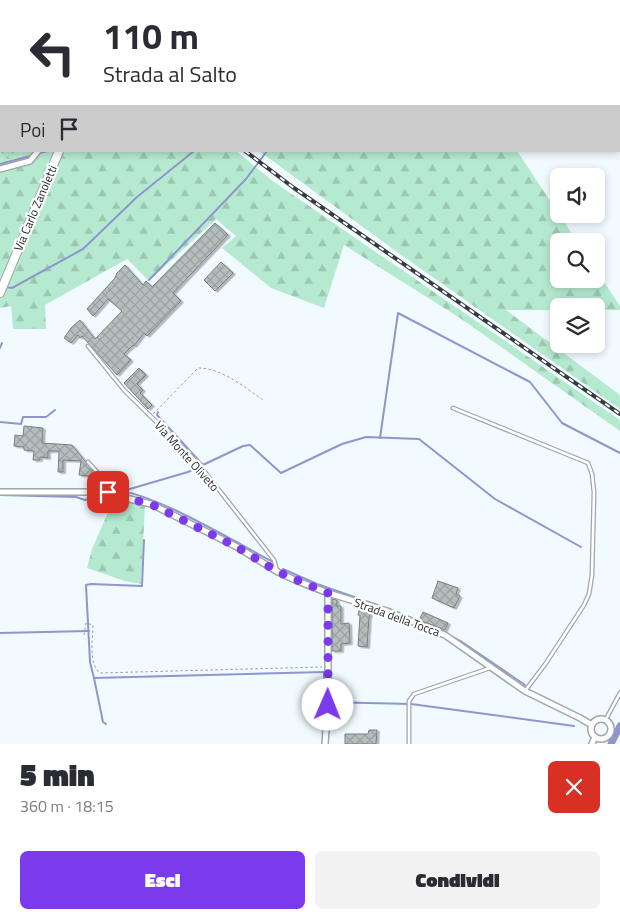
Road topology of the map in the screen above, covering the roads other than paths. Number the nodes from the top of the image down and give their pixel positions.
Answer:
1 (59, 152) edge
2 (38, 153) edge
3 (0, 169) edge
4 (1, 290) edge
5 (88, 346) dead end
6 (453, 408) dead end
7 (88, 462) dead end
8 (0, 492) edge
9 (110, 492) junction
10 (278, 572) junction
11 (328, 593) junction
12 (492, 667) junction
13 (525, 690) junction
14 (620, 693) edge
15 (606, 719) junction
16 (592, 726) junction
17 (595, 737) junction
18 (325, 744) edge
19 (409, 744) edge
20 (592, 744) edge

1 - 4 main road, Via Carlo Zanoletti
2 - 3 street
5 - 10 lane, Via Monte Oliveto
6 - 13 lane
7 - 9 lane
8 - 9 street, Strada della Tocca
9 - 10 street, Strada della Tocca
10 - 11 street, Strada della Tocca
11 - 12 street, Strada della Tocca
11 - 18 street
12 - 13 street, Strada della Tocca
12 - 19 lane
13 - 16 street, Strada della Tocca
14 - 15 lane
15 - 16 street
15 - 17 street
16 - 17 street
17 - 20 street

